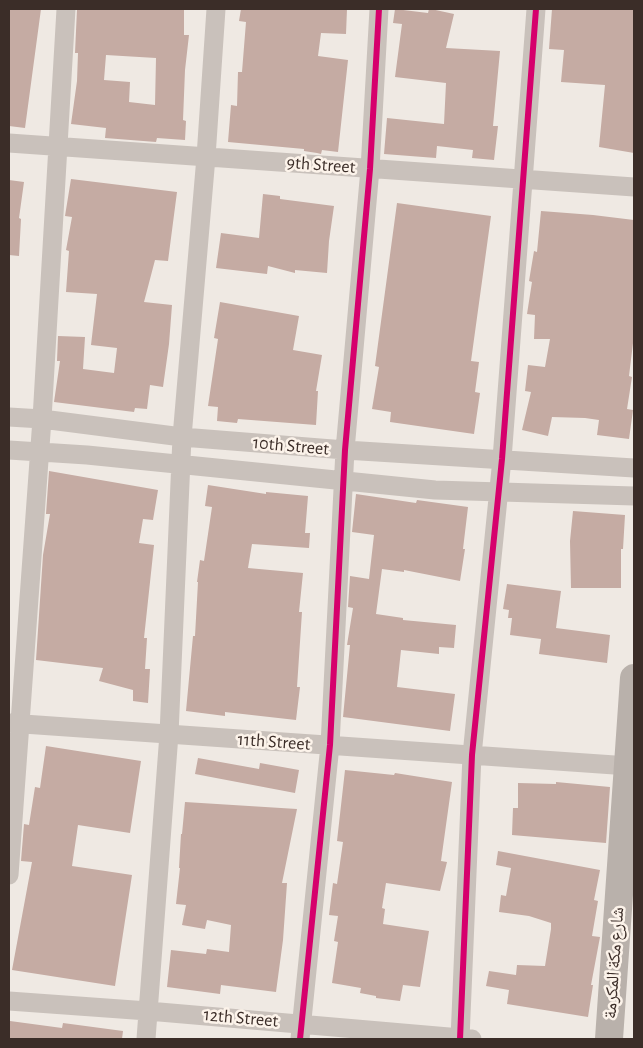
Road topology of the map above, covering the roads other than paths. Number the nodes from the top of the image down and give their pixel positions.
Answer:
1 (66, 9) edge
2 (216, 9) edge
3 (379, 9) edge
4 (536, 9) edge
5 (9, 143) edge
6 (58, 146) junction
7 (206, 157) junction
8 (370, 169) junction
9 (524, 179) junction
10 (634, 187) edge
11 (9, 417) edge
12 (42, 419) junction
13 (182, 437) junction
14 (9, 450) edge
15 (345, 450) junction
16 (40, 452) junction
17 (502, 459) junction
18 (181, 464) junction
19 (634, 468) edge
20 (343, 481) junction
21 (498, 492) junction
22 (634, 496) edge
23 (634, 678) edge
24 (15, 724) edge
25 (169, 734) junction
26 (330, 746) junction
27 (472, 755) junction
28 (629, 766) junction
29 (9, 875) edge
30 (9, 1001) edge
31 (148, 1011) junction
32 (301, 1031) edge
33 (146, 1039) edge
34 (464, 1039) edge
35 (609, 1039) edge

1 - 6 street
2 - 7 street
3 - 8 street
4 - 9 street
5 - 6 street, 9th Street
6 - 7 street, 9th Street
6 - 12 street
7 - 8 street, 9th Street
7 - 13 street
8 - 9 street, 9th Street
8 - 15 street
9 - 10 street, 9th Street
9 - 17 street
11 - 12 street, 10th Street
12 - 13 street, 10th Street
12 - 16 street
13 - 15 street, 10th Street
13 - 18 street
14 - 16 street, 10th Street
15 - 17 street, 10th Street
15 - 20 street
16 - 18 street, 10th Street
16 - 24 street
17 - 19 street, 10th Street
17 - 21 street
18 - 20 street, 10th Street
18 - 25 street
20 - 21 street, 10th Street
20 - 26 street
21 - 22 street, 10th Street
21 - 27 street
23 - 28 main road, شارع مكة المكرمة
24 - 25 street, 11th Street
24 - 29 street
25 - 26 street, 11th Street
25 - 31 street
26 - 27 street, 11th Street
26 - 32 street
27 - 28 street, 11th Street
27 - 34 street
28 - 35 main road, شارع مكة المكرمة
30 - 31 street, 12th Street
31 - 32 street, 12th Street
31 - 33 street
32 - 34 street, 12th Street

